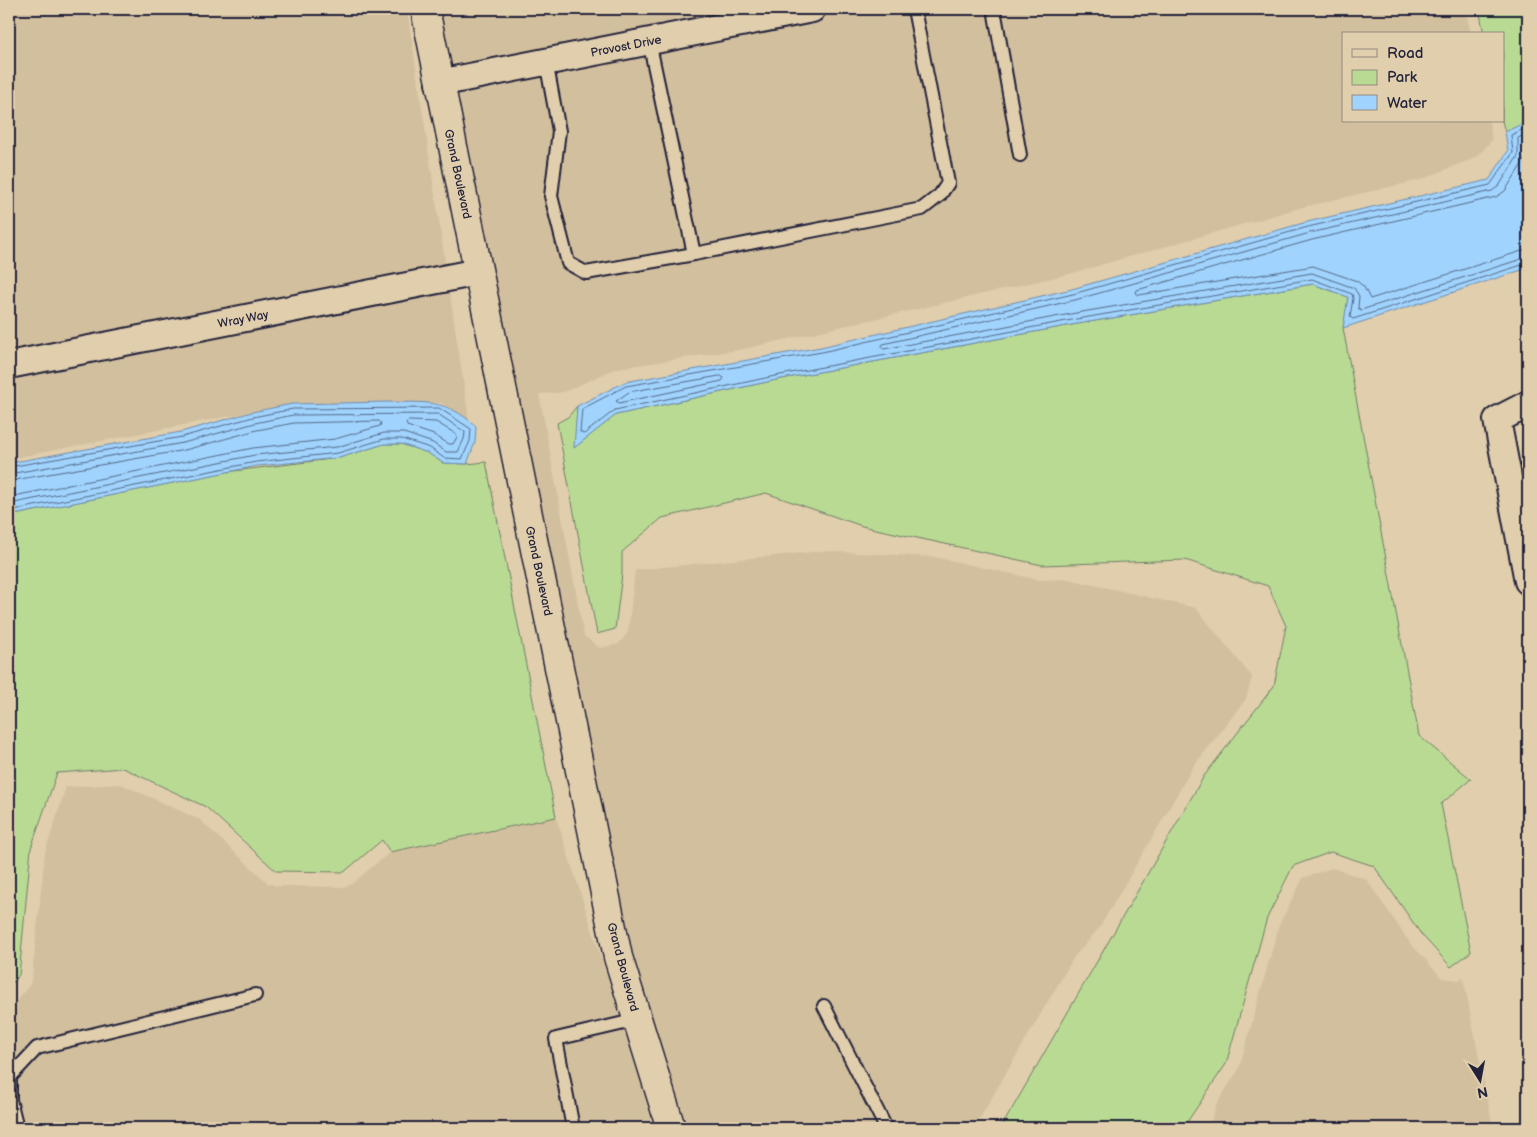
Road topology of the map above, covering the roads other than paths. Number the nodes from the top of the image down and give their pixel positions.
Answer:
1 (425, 9) edge
2 (812, 9) edge
3 (914, 9) edge
4 (994, 9) edge
5 (649, 41) junction
6 (546, 61) junction
7 (439, 83) junction
8 (1020, 156) dead end
9 (694, 254) junction
10 (478, 272) junction
11 (9, 365) edge
12 (1528, 404) edge
13 (1528, 581) edge
14 (255, 995) dead end
15 (824, 1006) dead end
16 (638, 1020) junction
17 (17, 1128) edge
18 (574, 1128) edge
19 (671, 1128) edge
20 (886, 1128) edge

1 - 7 street, Grand Boulevard
2 - 5 street, Provost Drive
3 - 9 lane
4 - 8 lane
5 - 6 street, Provost Drive
5 - 9 lane
6 - 7 street, Provost Drive
6 - 9 lane
7 - 10 street, Grand Boulevard
10 - 11 street, Wray Way
10 - 16 street, Grand Boulevard
12 - 13 street
14 - 17 lane
15 - 20 lane
16 - 18 lane
16 - 19 street, Grand Boulevard

